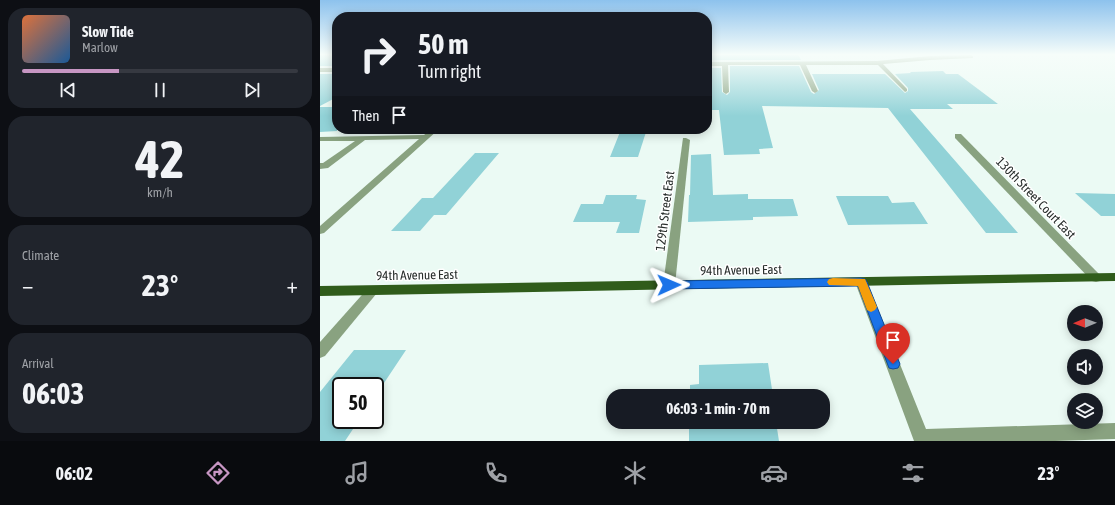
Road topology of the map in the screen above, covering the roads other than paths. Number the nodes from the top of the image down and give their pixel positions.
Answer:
1 (725, 75) edge
2 (807, 75) edge
3 (890, 75) edge
4 (904, 90) dead end
5 (815, 91) dead end
6 (726, 92) dead end
7 (429, 134) edge
8 (958, 136) dead end
9 (363, 138) junction
10 (425, 138) junction
11 (320, 139) edge
12 (686, 140) dead end
13 (320, 166) edge
14 (320, 231) edge
15 (1096, 278) junction
16 (1115, 278) edge
17 (861, 282) junction
18 (669, 285) junction
19 (373, 290) junction
20 (320, 291) edge
21 (320, 352) edge
22 (1115, 431) edge
23 (922, 439) edge

1 - 6 street
2 - 5 street
3 - 4 street
7 - 10 street
8 - 15 street, 130th Street Court East
9 - 10 street
9 - 11 street
9 - 13 street
10 - 14 street
12 - 18 street, 129th Street East
15 - 16 main road, 94th Avenue East
15 - 17 main road, 94th Avenue East
17 - 18 main road, 94th Avenue East
17 - 23 street
18 - 19 main road, 94th Avenue East
19 - 20 main road, 94th Avenue East
19 - 21 street
22 - 23 street

